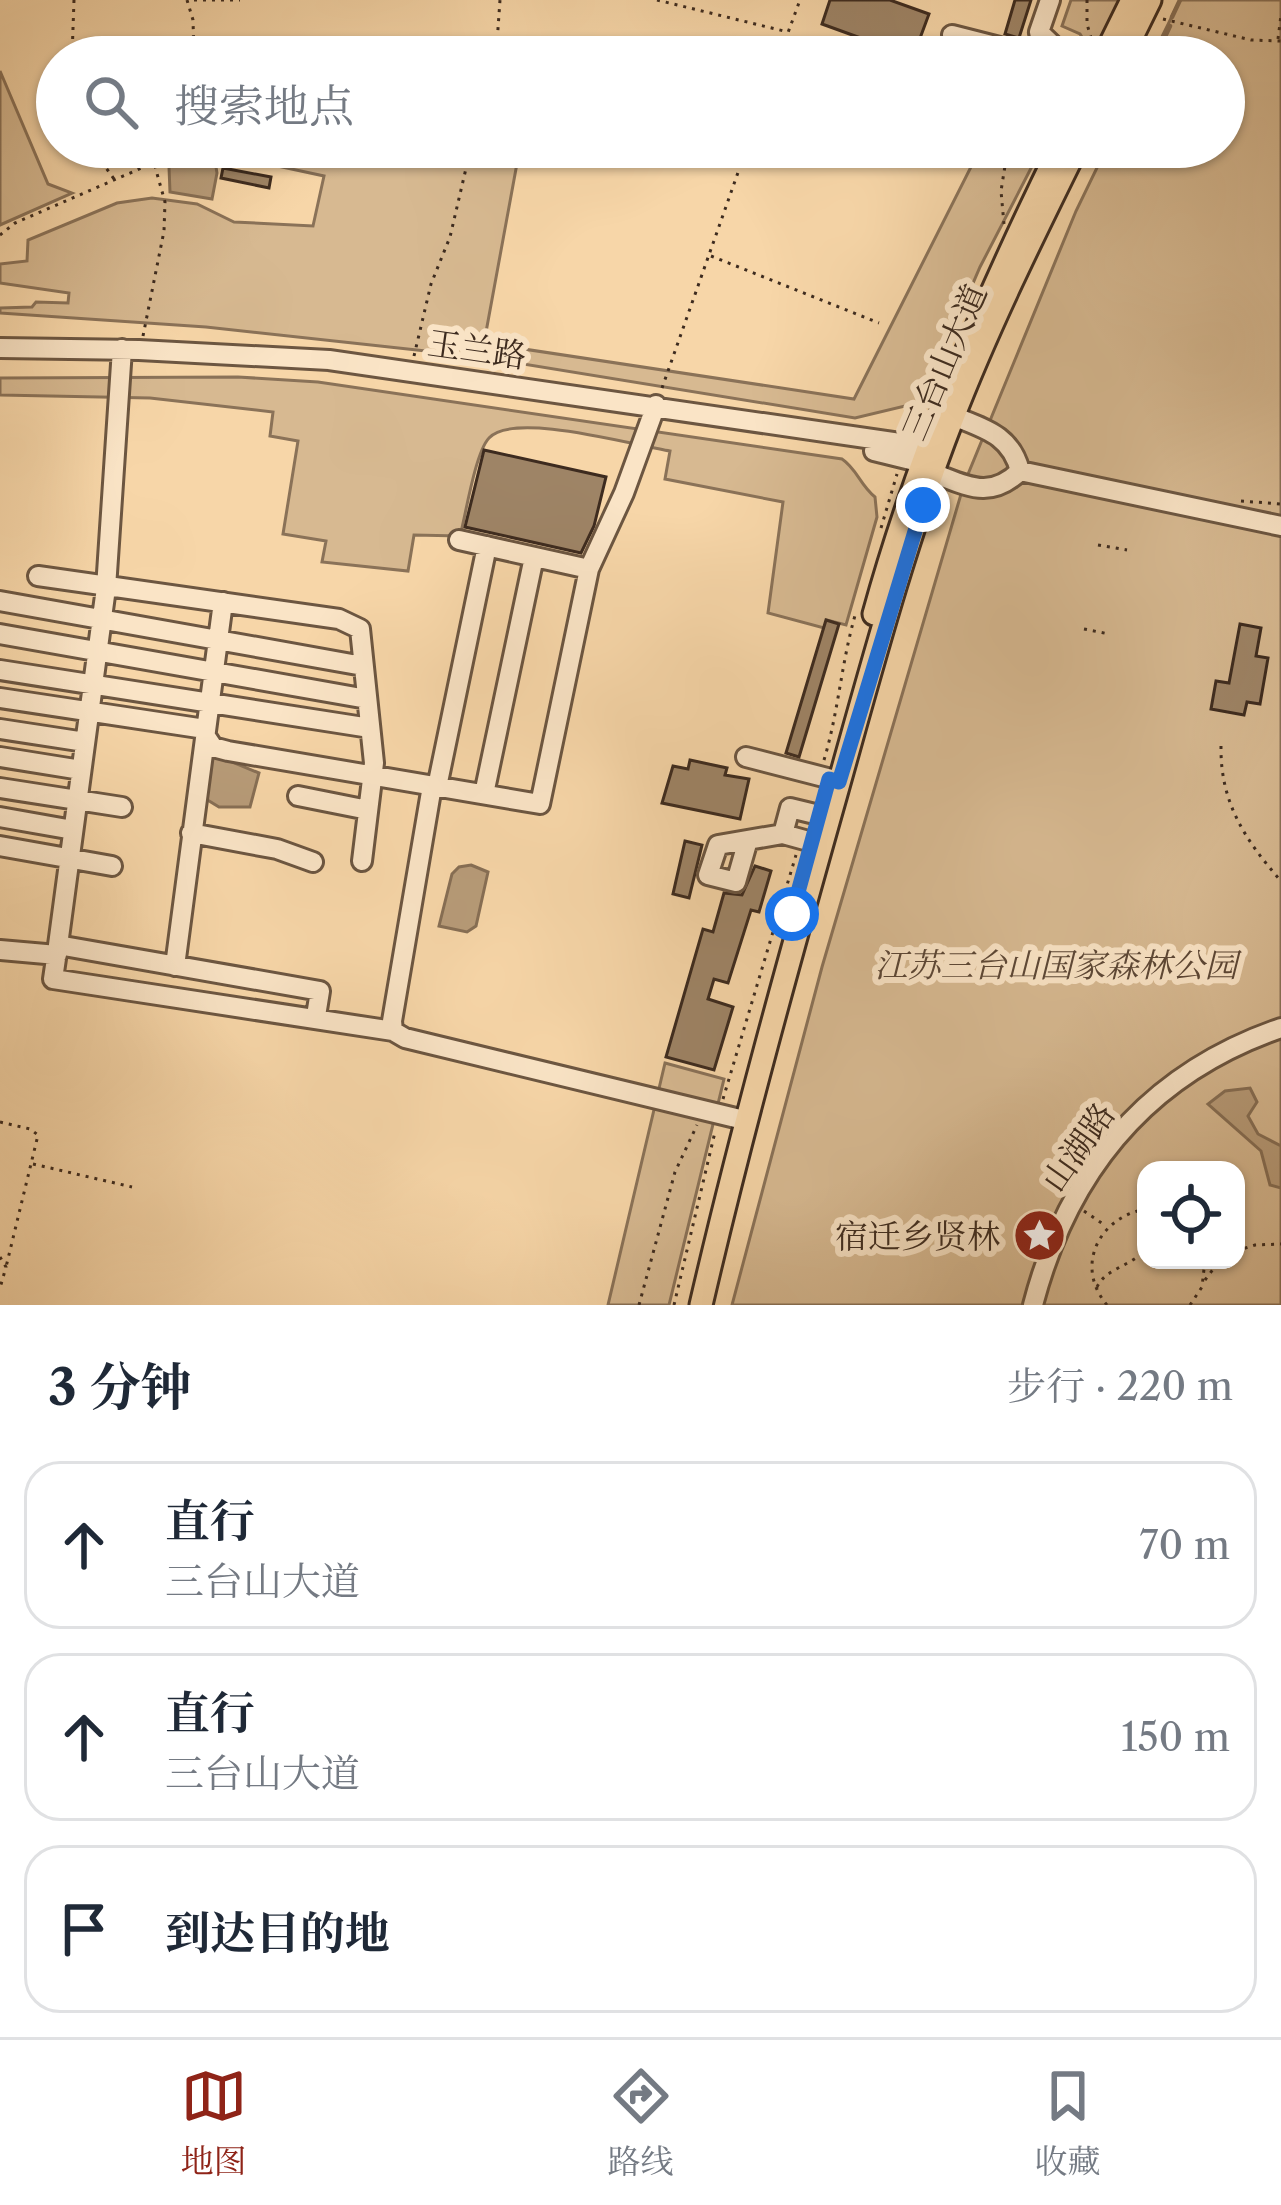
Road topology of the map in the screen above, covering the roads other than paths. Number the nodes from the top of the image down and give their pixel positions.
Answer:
1 (1050, 0) edge
2 (1142, 4) edge
3 (952, 35) dead end
4 (956, 36) edge
5 (1043, 36) edge
6 (1119, 36) edge
7 (1130, 36) edge
8 (1050, 168) edge
9 (1068, 168) edge
10 (0, 348) edge
11 (127, 353) junction
12 (0, 358) edge
13 (654, 409) junction
14 (953, 416) junction
15 (927, 459) junction
16 (1020, 471) junction
17 (1281, 526) edge
18 (459, 540) dead end
19 (488, 547) junction
20 (534, 557) junction
21 (589, 569) junction
22 (38, 576) dead end
23 (106, 586) junction
24 (0, 601) edge
25 (223, 602) junction
26 (101, 619) junction
27 (0, 634) edge
28 (218, 640) junction
29 (97, 651) junction
30 (363, 666) junction
31 (0, 670) edge
32 (213, 672) junction
33 (93, 685) junction
34 (0, 698) edge
35 (367, 698) junction
36 (209, 703) junction
37 (89, 711) junction
38 (370, 728) junction
39 (0, 729) edge
40 (205, 732) junction
41 (85, 742) junction
42 (0, 757) edge
43 (746, 758) dead end
44 (81, 770) junction
45 (372, 776) junction
46 (829, 779) junction
47 (435, 787) junction
48 (0, 788) edge
49 (484, 794) junction
50 (298, 796) dead end
51 (77, 800) junction
52 (122, 807) dead end
53 (368, 810) junction
54 (0, 817) edge
55 (73, 830) junction
56 (191, 833) junction
57 (798, 838) junction
58 (748, 840) dead end
59 (0, 846) edge
60 (70, 858) junction
61 (362, 861) dead end
62 (313, 862) dead end
63 (112, 866) dead end
64 (0, 950) edge
65 (57, 950) junction
66 (175, 966) junction
67 (316, 1016) junction
68 (1281, 1028) edge
69 (393, 1031) junction
70 (732, 1117) junction
71 (696, 1305) edge
72 (1033, 1305) edge

1 - 5 street
2 - 6 main road
2 - 7 main road
3 - 4 street
8 - 15 main road, 三台山大道
9 - 14 main road, 三台山大道
10 - 11 street, 玉兰路
11 - 12 street, 玉兰路
11 - 13 street, 玉兰路
11 - 13 street, 玉兰路
11 - 23 street
13 - 15 street, 玉兰路
13 - 21 street
14 - 15 main road, 三台山大道
14 - 16 street
15 - 16 street, 玉兰路
15 - 46 main road, 三台山大道
16 - 17 street, 玉兰路
18 - 19 street
19 - 20 street
19 - 47 street
20 - 21 street
20 - 49 street
21 - 49 street
22 - 23 street
23 - 25 street
23 - 26 street
24 - 26 street
25 - 28 street
25 - 30 street
26 - 28 street
26 - 29 street
27 - 29 street
28 - 30 street
28 - 32 street
29 - 32 street
29 - 33 street
30 - 35 street
31 - 33 street
32 - 35 street
32 - 36 street
33 - 36 street
33 - 37 street
34 - 37 street
35 - 38 street
36 - 38 street
36 - 40 street
37 - 40 street
37 - 41 street
38 - 45 street
39 - 41 street
40 - 45 street
40 - 56 street
41 - 44 street
42 - 44 street
43 - 46 street
44 - 51 street
45 - 47 street
45 - 53 street
46 - 57 main road, 三台山大道
46 - 70 main road, 三台山大道
47 - 49 street
47 - 69 street
48 - 51 street
50 - 53 street
51 - 52 street
51 - 55 street
53 - 61 street
54 - 55 street
55 - 60 street
56 - 62 street
56 - 66 street
57 - 58 street
57 - 70 main road, 三台山大道
59 - 60 street
60 - 63 street
60 - 65 street
64 - 65 street
65 - 66 street
65 - 67 street
66 - 67 street
67 - 69 street
68 - 72 street, 山湖路
69 - 70 street
70 - 71 main road, 三台山大道

